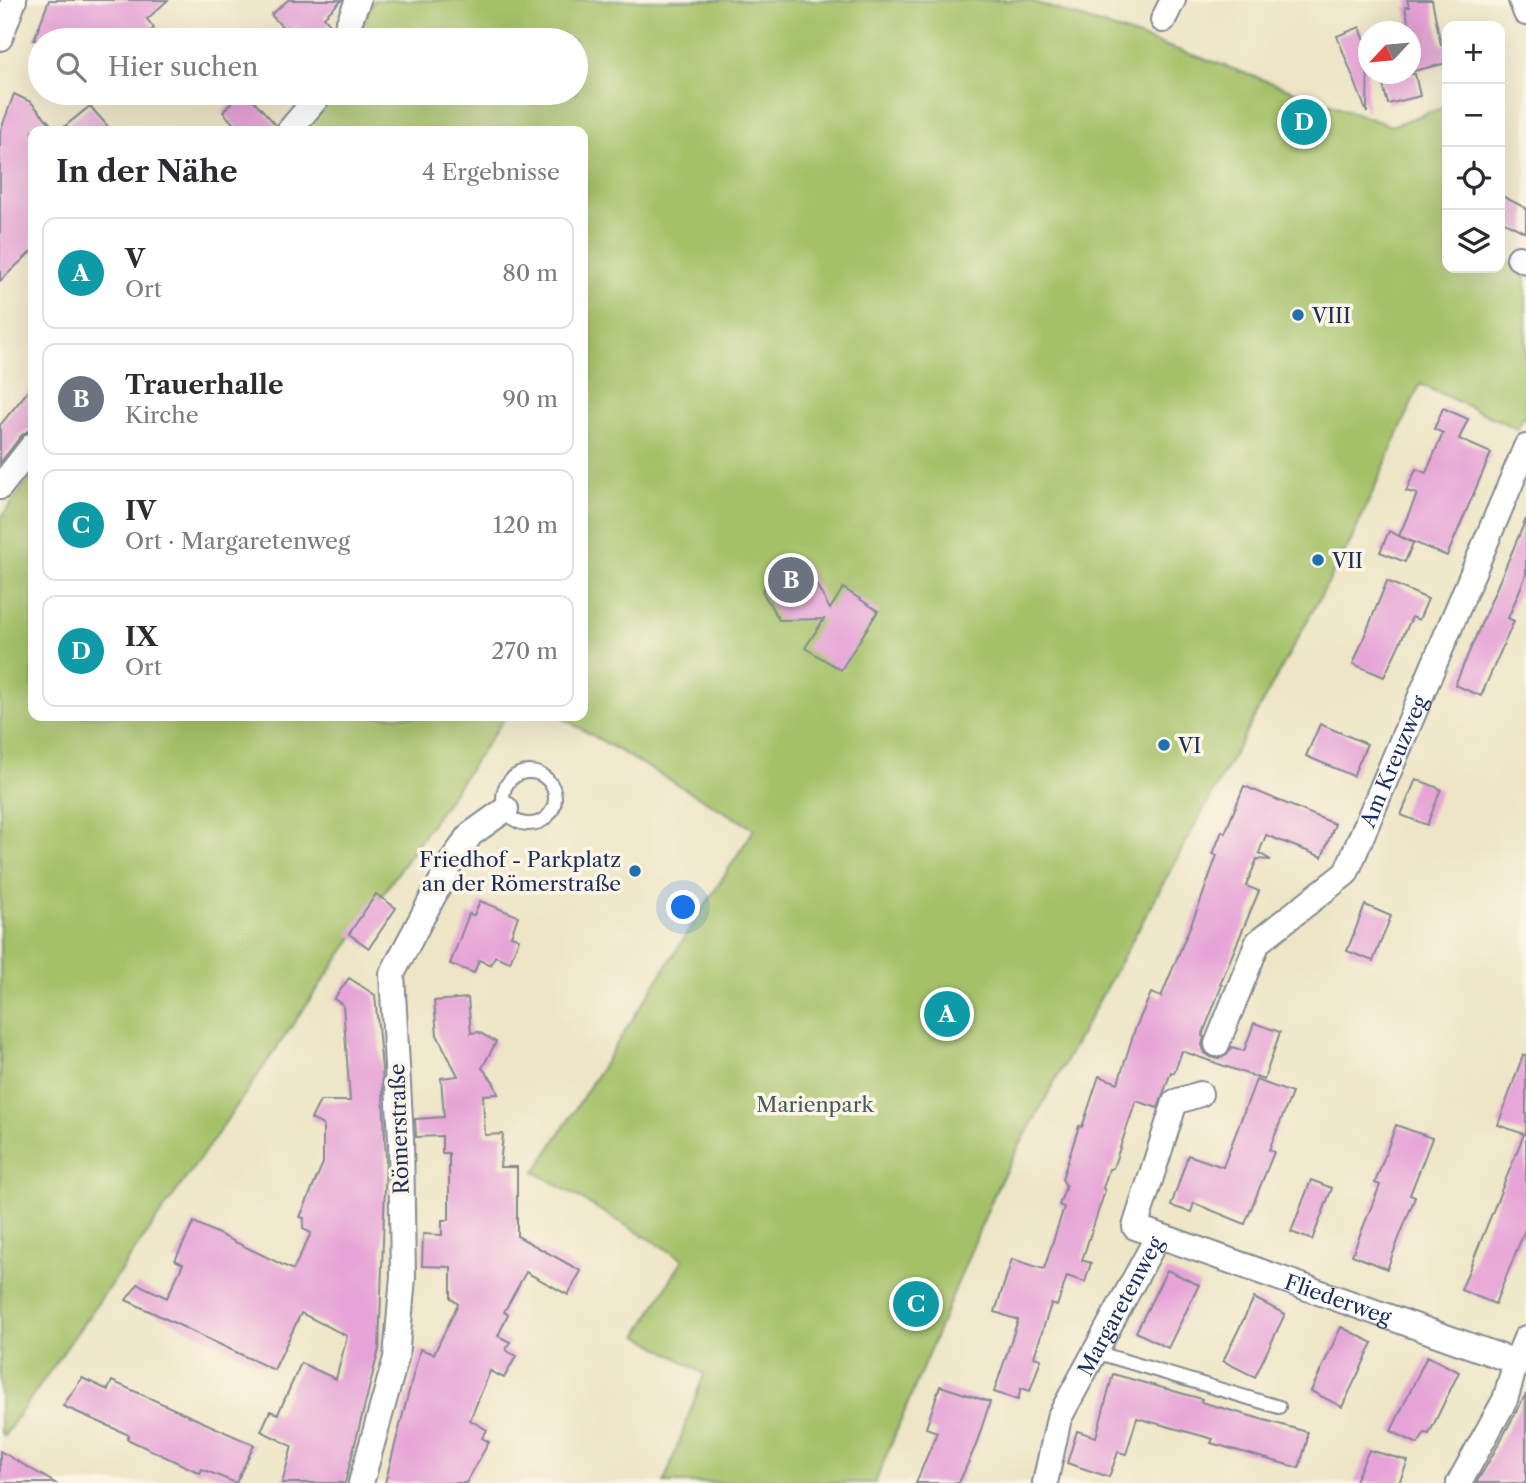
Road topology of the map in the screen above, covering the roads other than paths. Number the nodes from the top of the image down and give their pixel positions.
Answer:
1 (14, 0) edge
2 (358, 0) edge
3 (347, 28) edge
4 (0, 38) edge
5 (311, 105) edge
6 (293, 126) edge
7 (1526, 447) edge
8 (28, 451) edge
9 (0, 487) edge
10 (506, 809) junction
11 (1217, 1044) dead end
12 (1200, 1094) dead end
13 (1158, 1236) junction
14 (1526, 1338) edge
15 (1095, 1352) junction
16 (1516, 1362) junction
17 (1279, 1407) dead end
18 (361, 1483) edge
19 (1045, 1483) edge
20 (1459, 1483) edge

1 - 4 street
2 - 3 street
5 - 6 street
7 - 11 street, Am Kreuzweg
8 - 9 street
10 - 10 lane
10 - 18 street, Römerstraße
12 - 13 street, Margaretenweg
13 - 15 street, Margaretenweg
13 - 16 street, Fliederweg
14 - 16 street
15 - 17 lane
15 - 19 street, Margaretenweg
16 - 20 street

